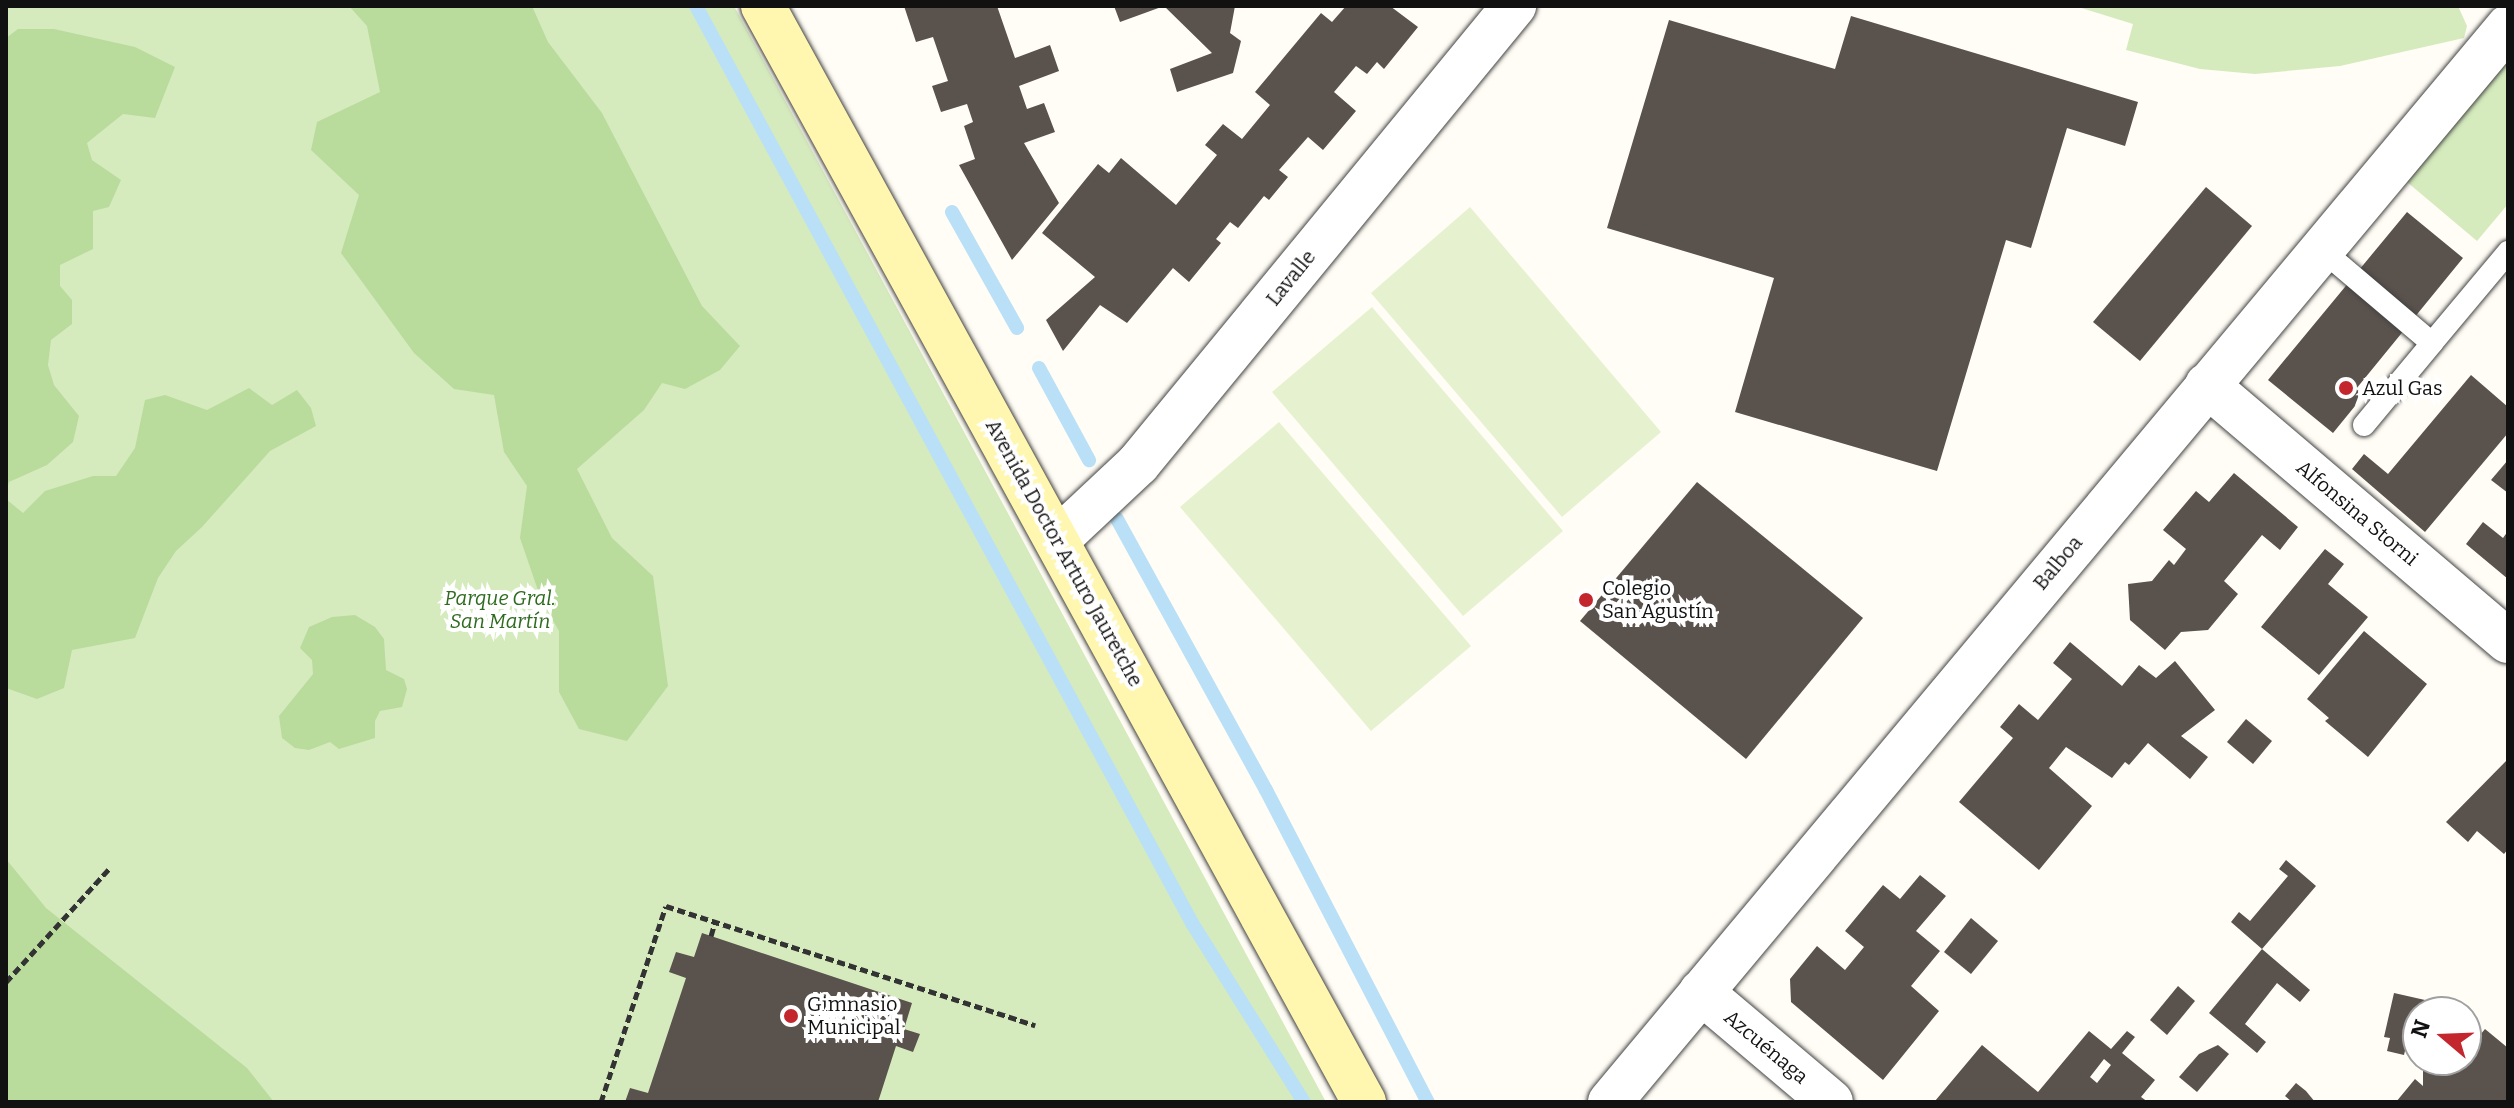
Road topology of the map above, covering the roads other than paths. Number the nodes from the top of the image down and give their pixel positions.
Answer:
1 (763, 6) edge
2 (1514, 6) edge
3 (2508, 27) edge
4 (2321, 249) junction
5 (2508, 252) edge
6 (2432, 343) junction
7 (2207, 385) junction
8 (2364, 425) dead end
9 (1057, 540) junction
10 (2508, 641) edge
11 (1701, 992) junction
12 (1364, 1102) edge
13 (1610, 1102) edge
14 (1831, 1102) edge

1 - 9 main road, Avenida Doctor Arturo Jauretche
2 - 9 street, Lavalle
3 - 4 street, Balboa
4 - 6 lane
4 - 7 street, Balboa
5 - 6 lane
6 - 8 lane
7 - 10 street, Alfonsina Storni
7 - 11 street, Balboa
9 - 12 main road, Avenida Doctor Arturo Jauretche
11 - 13 street, Balboa
11 - 14 street, Azcuénaga

